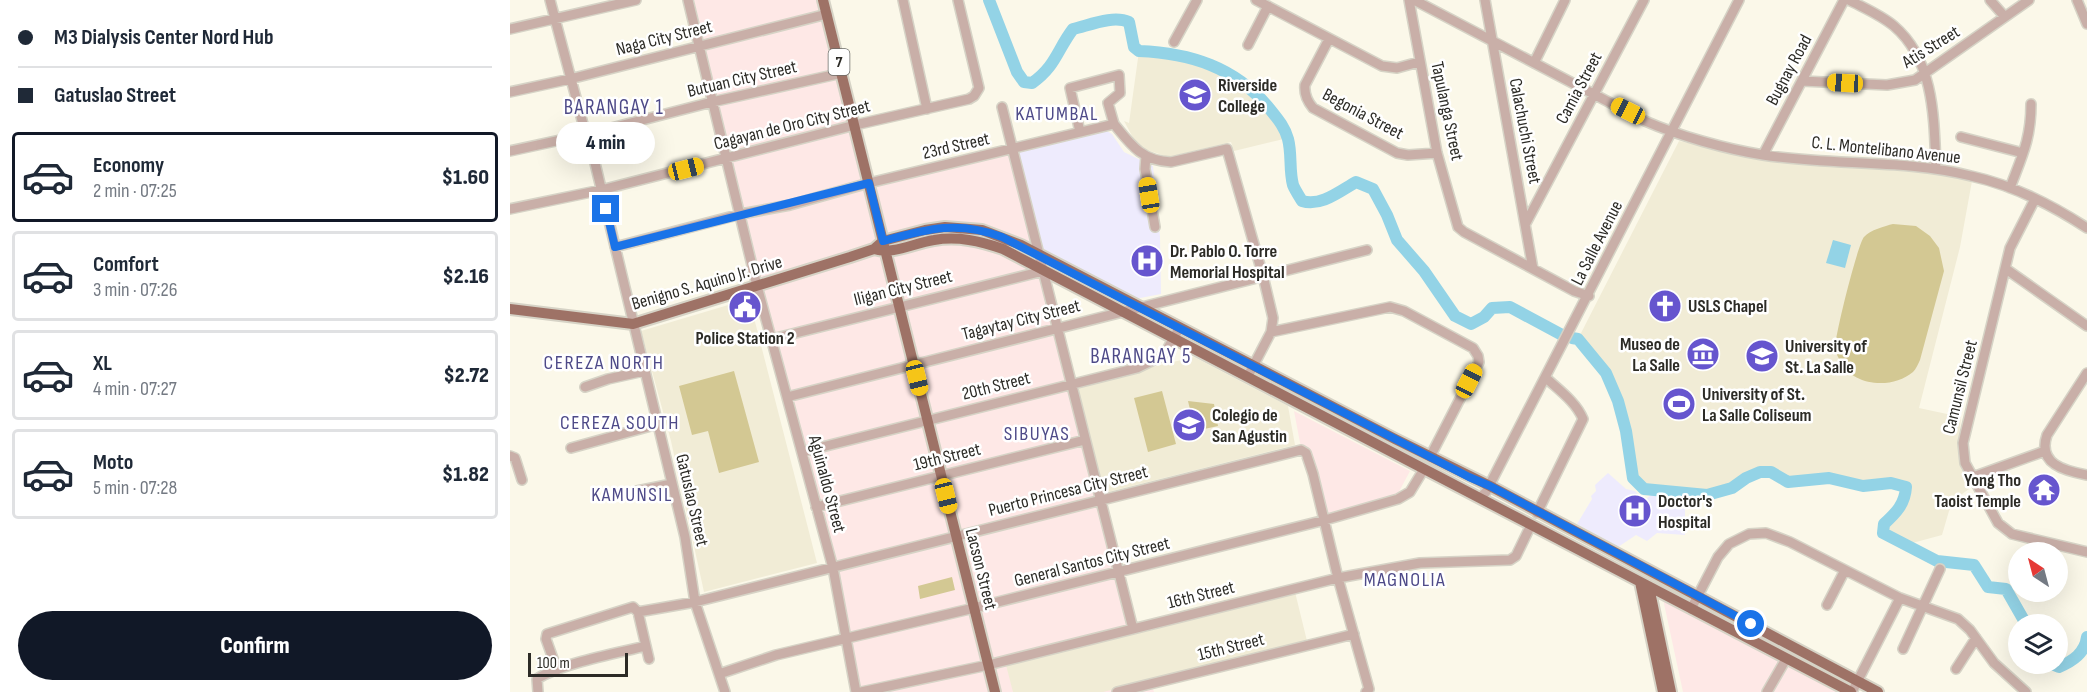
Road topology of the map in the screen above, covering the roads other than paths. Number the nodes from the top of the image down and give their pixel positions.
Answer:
1 (550, 0) edge
2 (636, 0) edge
3 (688, 0) edge
4 (823, 0) edge
5 (903, 0) edge
6 (958, 0) edge
7 (1197, 0) edge
8 (1256, 0) edge
9 (1411, 0) edge
10 (1485, 0) edge
11 (1565, 0) edge
12 (1644, 0) edge
13 (1739, 0) edge
14 (1844, 0) edge
15 (1849, 0) edge
16 (1990, 0) edge
17 (2029, 0) edge
18 (2077, 0) edge
19 (1268, 6) junction
20 (827, 14) junction
21 (2005, 17) junction
22 (554, 20) junction
23 (2087, 24) edge
24 (510, 28) edge
25 (1329, 39) junction
26 (1491, 41) junction
27 (1174, 42) dead end
28 (699, 45) junction
29 (1248, 45) dead end
30 (1419, 62) junction
31 (1534, 63) junction
32 (842, 73) junction
33 (1925, 75) junction
34 (570, 79) junction
35 (1802, 81) junction
36 (510, 92) edge
37 (1594, 94) junction
38 (712, 102) junction
39 (2031, 104) dead end
40 (1002, 107) dead end
41 (927, 109) junction
42 (1114, 124) junction
43 (855, 126) junction
44 (1080, 132) junction
45 (1672, 133) junction
46 (588, 134) junction
47 (1961, 137) dead end
48 (1013, 150) junction
49 (510, 151) edge
50 (1437, 153) junction
51 (2023, 153) junction
52 (1762, 155) junction
53 (1146, 156) junction
54 (728, 159) junction
55 (1936, 169) junction
56 (869, 183) junction
57 (2010, 188) junction
58 (601, 190) junction
59 (2036, 199) junction
60 (510, 209) edge
61 (741, 214) junction
62 (1526, 223) junction
63 (2086, 224) edge
64 (1155, 227) dead end
65 (883, 241) junction
66 (615, 247) junction
67 (874, 249) junction
68 (1367, 250) dead end
69 (886, 252) junction
70 (1039, 255) junction
71 (1533, 269) junction
72 (2006, 269) junction
73 (1043, 270) junction
74 (1263, 276) junction
75 (758, 286) junction
76 (1588, 296) junction
77 (899, 306) junction
78 (1139, 306) junction
79 (510, 309) edge
80 (1123, 310) junction
81 (633, 324) junction
82 (2087, 326) edge
83 (1180, 327) junction
84 (1057, 328) junction
85 (1271, 332) junction
86 (1174, 338) junction
87 (772, 339) junction
88 (914, 364) junction
89 (1254, 365) junction
90 (644, 371) junction
91 (2087, 373) edge
92 (1248, 376) junction
93 (1546, 378) junction
94 (1071, 384) junction
95 (585, 387) dead end
96 (1311, 395) junction
97 (787, 397) junction
98 (1305, 406) junction
99 (928, 420) junction
100 (658, 424) junction
101 (1395, 439) junction
102 (1085, 440) junction
103 (571, 448) dead end
104 (1389, 450) junction
105 (802, 452) junction
106 (2045, 452) junction
107 (510, 456) edge
108 (1430, 457) junction
109 (1424, 469) junction
110 (2087, 475) edge
111 (941, 476) junction
112 (1973, 477) junction
113 (522, 480) dead end
114 (672, 484) junction
115 (1490, 486) junction
116 (637, 491) dead end
117 (1480, 498) junction
118 (1100, 500) junction
119 (816, 507) junction
120 (1537, 513) junction
121 (1325, 520) junction
122 (1531, 525) junction
123 (956, 537) junction
124 (2087, 552) edge
125 (832, 568) junction
126 (1940, 569) dead end
127 (1845, 570) junction
128 (1119, 572) junction
129 (1338, 578) junction
130 (1645, 585) junction
131 (1698, 596) junction
132 (1900, 598) junction
133 (695, 602) junction
134 (1827, 605) dead end
135 (1922, 607) junction
136 (974, 608) junction
137 (1691, 609) junction
138 (638, 612) junction
139 (1731, 613) junction
140 (1724, 626) junction
141 (1133, 629) junction
142 (1354, 634) junction
143 (846, 638) junction
144 (1976, 638) junction
145 (646, 646) junction
146 (1903, 649) dead end
147 (1786, 658) junction
148 (650, 659) dead end
149 (988, 665) junction
150 (1956, 669) dead end
151 (557, 670) junction
152 (719, 674) junction
153 (1858, 681) junction
154 (1876, 691) edge
155 (538, 692) edge
156 (725, 692) edge
157 (856, 692) edge
158 (861, 692) edge
159 (995, 692) edge
160 (1117, 692) edge
161 (1366, 692) edge
162 (1662, 692) edge
163 (1671, 692) edge
164 (1767, 692) edge
165 (1851, 692) edge
166 (2026, 692) edge

1 - 22 street, Gatuslao Street
2 - 22 street
3 - 28 street, Aguinaldo Street
4 - 20 main road, Lacson Street / 7
5 - 41 street
6 - 41 street, Cagayan de Oro City Street
7 - 27 street
8 - 19 street
9 - 26 street, C. L. Montelibano Avenue
9 - 30 street, Tapulanga Street
10 - 26 street, Calachuchi Street
11 - 31 street
12 - 37 street, Camia Street
13 - 45 street, La Salle Avenue
14 - 35 street, Bugnay Road
15 - 33 street
16 - 21 street
17 - 21 street, Atis Street
18 - 23 street
19 - 25 street
19 - 29 street
20 - 28 street, Naga City Street
20 - 32 main road, Lacson Street / 7
21 - 33 street, Atis Street
22 - 24 street
22 - 34 street, Gatuslao Street
25 - 30 street
25 - 50 street, Begonia Street
26 - 31 street, C. L. Montelibano Avenue
26 - 62 street, Calachuchi Street
28 - 34 street, Naga City Street
28 - 38 street, Aguinaldo Street
30 - 50 street, Tapulanga Street
31 - 37 street, C. L. Montelibano Avenue
32 - 38 street, Butuan City Street
32 - 43 main road, Lacson Street / 7
33 - 35 street, Atis Street
33 - 55 street
34 - 36 street, Naga City Street
34 - 46 street, Gatuslao Street
35 - 52 street, Bugnay Road
37 - 45 street, C. L. Montelibano Avenue
37 - 62 street, Camia Street
38 - 46 street, Butuan City Street
38 - 54 street, Aguinaldo Street
39 - 51 street
40 - 48 street
41 - 43 street, Cagayan de Oro City Street
42 - 44 street, 23rd Street
42 - 44 street
42 - 53 street
43 - 54 street, Cagayan de Oro City Street
43 - 56 main road, Lacson Street / 7
44 - 48 street, 23rd Street
45 - 52 street, C. L. Montelibano Avenue
45 - 76 street, La Salle Avenue
46 - 49 street, Butuan City Street
46 - 58 street, Gatuslao Street
47 - 51 street
48 - 56 street, 23rd Street
48 - 70 street
50 - 71 street, Tapulanga Street
51 - 57 street
52 - 55 street, C. L. Montelibano Avenue
53 - 64 street
53 - 74 street
54 - 58 street, Cagayan de Oro City Street
54 - 61 street, Aguinaldo Street
55 - 57 street, C. L. Montelibano Avenue
56 - 61 street, 23rd Street
56 - 65 main road, Lacson Street / 7
57 - 59 street, C. L. Montelibano Avenue
58 - 60 street, Cagayan de Oro City Street
58 - 66 street, Gatuslao Street
59 - 63 street, C. L. Montelibano Avenue
59 - 72 street, Camunsil Street
61 - 66 street, 23rd Street
61 - 75 street, Aguinaldo Street
62 - 71 street, Calachuchi Street
65 - 67 main road, Benigno S. Aquino Jr. Drive
65 - 69 main road, Lacson Street / 7
65 - 70 main road, Benigno S. Aquino Jr. Drive
66 - 81 street, Gatuslao Street
67 - 69 main road
67 - 75 main road, Benigno S. Aquino Jr. Drive
68 - 74 street, Tagaytay City Street
69 - 73 main road
69 - 77 main road, Lacson Street / 7
70 - 73 street
70 - 78 main road, Benigno S. Aquino Jr. Drive
71 - 76 street
72 - 82 street
72 - 112 street, Camunsil Street
73 - 77 street, Iligan City Street
73 - 80 main road
73 - 84 street
74 - 78 street, Tagaytay City Street
74 - 85 street
75 - 81 main road, Benigno S. Aquino Jr. Drive
75 - 87 street, Aguinaldo Street
76 - 93 street, La Salle Avenue
77 - 87 street, Iligan City Street
77 - 88 main road, Lacson Street / 7
78 - 80 street, Tagaytay City Street
78 - 83 main road, Benigno S. Aquino Jr. Drive
79 - 81 main road, Benigno S. Aquino Jr. Drive
80 - 84 street, Tagaytay City Street
80 - 86 main road
81 - 90 street, Gatuslao Street
83 - 86 street, 20th Street
83 - 89 main road, Benigno S. Aquino Jr. Drive
84 - 88 street, Tagaytay City Street
84 - 94 street
85 - 89 street
85 - 108 street
86 - 92 main road
86 - 94 street, 20th Street
87 - 97 street, Aguinaldo Street
88 - 97 street, Tagaytay City Street
88 - 99 main road, Lacson Street / 7
89 - 92 street
89 - 96 main road, Benigno S. Aquino Jr. Drive
90 - 95 street
90 - 100 street, Gatuslao Street
91 - 106 street
92 - 98 main road
93 - 115 street, La Salle Avenue
93 - 120 street
94 - 99 street, 20th Street
94 - 102 street
96 - 98 main road
96 - 101 main road, Benigno S. Aquino Jr. Drive
97 - 105 street, Aguinaldo Street
98 - 104 main road
99 - 105 street, 20th Street
99 - 111 main road, Lacson Street / 7
100 - 103 street
100 - 114 street, Gatuslao Street
101 - 104 main road
101 - 108 main road, Benigno S. Aquino Jr. Drive
102 - 111 street, 19th Street
102 - 118 street
104 - 109 main road
105 - 119 street, Aguinaldo Street
106 - 110 street
106 - 112 street
107 - 113 street
108 - 115 main road, Benigno S. Aquino Jr. Drive
109 - 117 main road
109 - 121 street, General Santos City Street
111 - 119 street, 19th Street
111 - 123 main road, Lacson Street / 7
112 - 124 street, Camunsil Street
114 - 116 street
114 - 133 street, Gatuslao Street
115 - 117 street, La Salle Avenue
115 - 120 main road, Benigno S. Aquino Jr. Drive
117 - 122 main road
118 - 121 street, Puerto Princesa City Street
118 - 123 street, Puerto Princesa City Street
118 - 128 street
119 - 125 street, Aguinaldo Street
120 - 131 main road, Benigno S. Aquino Jr. Drive
121 - 128 street, General Santos City Street
121 - 129 street
122 - 129 street, 16th Street
122 - 130 main road
123 - 125 street, Puerto Princesa City Street
123 - 136 main road, Lacson Street / 7
125 - 133 street, Puerto Princesa City Street
125 - 143 street, Aguinaldo Street
126 - 135 street
127 - 131 street
127 - 132 street
127 - 134 street
128 - 136 street, General Santos City Street
128 - 141 street
129 - 141 street, 16th Street
129 - 142 street
130 - 137 main road
130 - 162 main road
130 - 163 main road
131 - 137 street
131 - 139 main road, Benigno S. Aquino Jr. Drive
132 - 135 street
132 - 153 street
133 - 138 street, Puerto Princesa City Street
133 - 152 street, Gatuslao Street
135 - 144 street
135 - 146 street
136 - 143 street, General Santos City Street
136 - 149 main road, Lacson Street / 7
137 - 140 main road
138 - 145 street
138 - 151 street, Puerto Princesa City Street
139 - 140 main road
139 - 153 main road, Benigno S. Aquino Jr. Drive
140 - 147 main road
141 - 149 street, 16th Street
142 - 160 street, 15th Street
142 - 161 street
143 - 152 street, General Santos City Street
143 - 157 street, Aguinaldo Street
144 - 150 street
144 - 166 street
145 - 148 street
145 - 151 street
147 - 164 street
147 - 165 main road
149 - 158 street, 16th Street
149 - 159 main road, Lacson Street / 7
151 - 155 street
152 - 156 street, Gatuslao Street
153 - 154 main road, Benigno S. Aquino Jr. Drive
153 - 165 street

